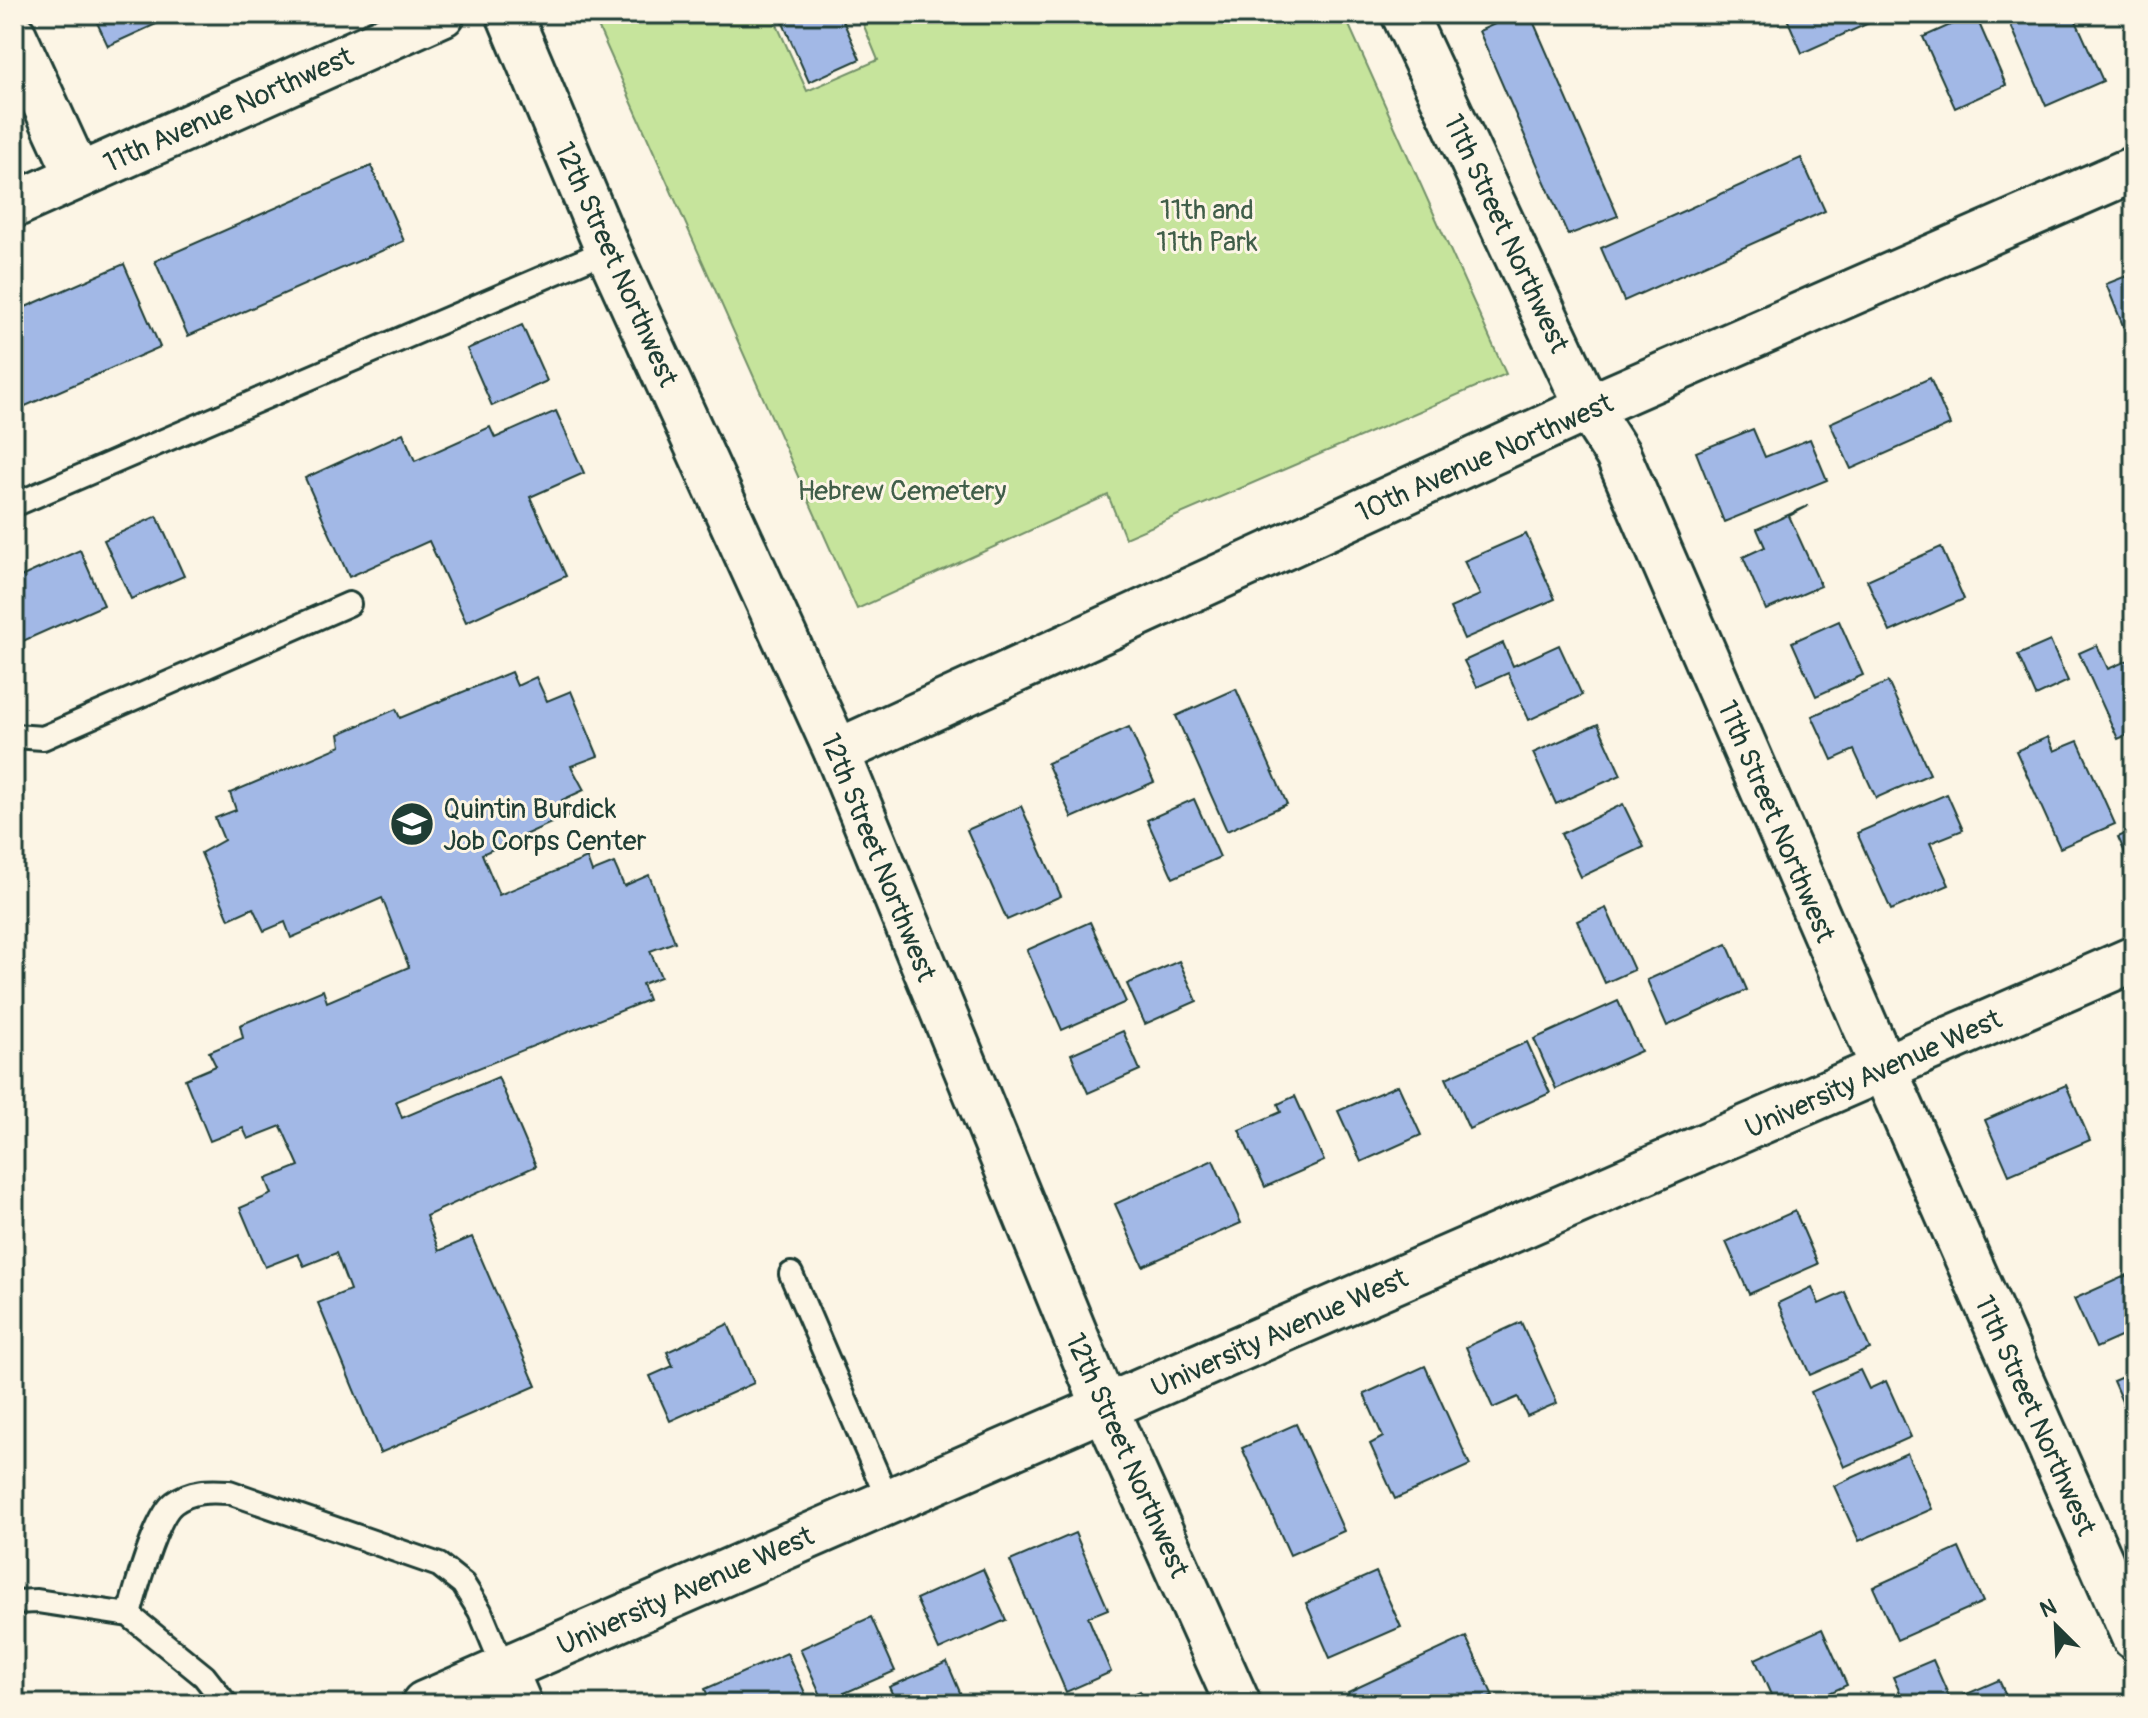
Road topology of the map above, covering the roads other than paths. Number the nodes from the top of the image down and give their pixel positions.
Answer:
1 (442, 14) edge
2 (509, 14) edge
3 (1404, 14) edge
4 (14, 36) edge
5 (2134, 169) edge
6 (78, 176) junction
7 (14, 205) edge
8 (608, 250) junction
9 (1588, 408) junction
10 (14, 505) edge
11 (349, 604) dead end
12 (14, 736) edge
13 (837, 752) junction
14 (2134, 959) edge
15 (1884, 1069) junction
16 (791, 1274) dead end
17 (1105, 1408) junction
18 (889, 1502) junction
19 (14, 1602) edge
20 (129, 1615) junction
21 (2134, 1637) edge
22 (512, 1686) edge
23 (226, 1704) edge
24 (424, 1704) edge
25 (1238, 1704) edge

1 - 6 street, 11th Avenue Northwest
2 - 8 street, 12th Street Northwest
3 - 9 street, 11th Street Northwest
4 - 6 street
5 - 9 street, 10th Avenue Northwest
6 - 7 street, 11th Avenue Northwest
8 - 10 lane
8 - 13 street, 12th Street Northwest
9 - 13 street, 10th Avenue Northwest
9 - 15 street, 11th Street Northwest
11 - 12 lane
13 - 17 street, 12th Street Northwest
14 - 15 street, University Avenue West
15 - 17 street, University Avenue West
15 - 21 street, 11th Street Northwest
16 - 18 lane
17 - 18 street, University Avenue West
17 - 25 street, 12th Street Northwest
18 - 22 street, University Avenue West
19 - 20 lane
20 - 22 lane
20 - 23 lane
22 - 24 street, University Avenue West

